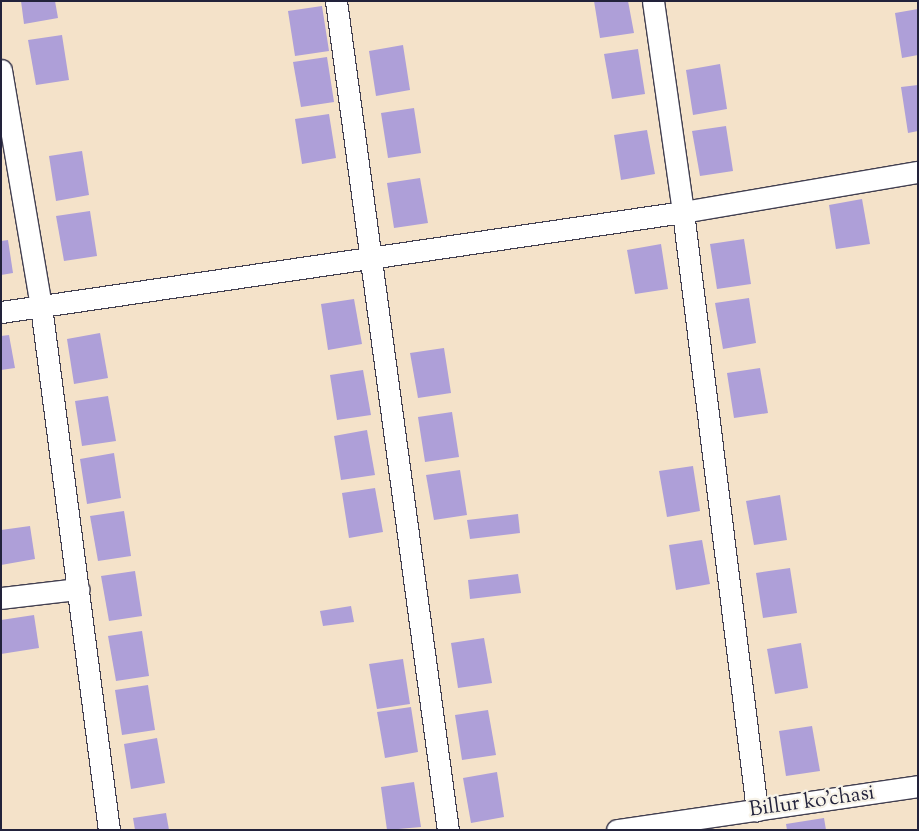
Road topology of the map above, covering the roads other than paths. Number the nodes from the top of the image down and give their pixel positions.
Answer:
1 (336, 1) edge
2 (653, 1) edge
3 (1, 70) edge
4 (918, 172) edge
5 (683, 212) junction
6 (372, 256) junction
7 (41, 306) junction
8 (1, 312) edge
9 (78, 588) junction
10 (1, 598) edge
11 (918, 786) edge
12 (757, 810) junction
13 (109, 830) edge
14 (448, 830) edge
15 (617, 830) edge

1 - 6 street
2 - 5 street
3 - 7 street
4 - 5 street
5 - 6 street
5 - 12 street
6 - 7 street
6 - 14 street
7 - 8 street
7 - 9 street
9 - 10 street
9 - 13 street
11 - 12 street, Billur ko'chasi
12 - 15 street, Billur ko'chasi

